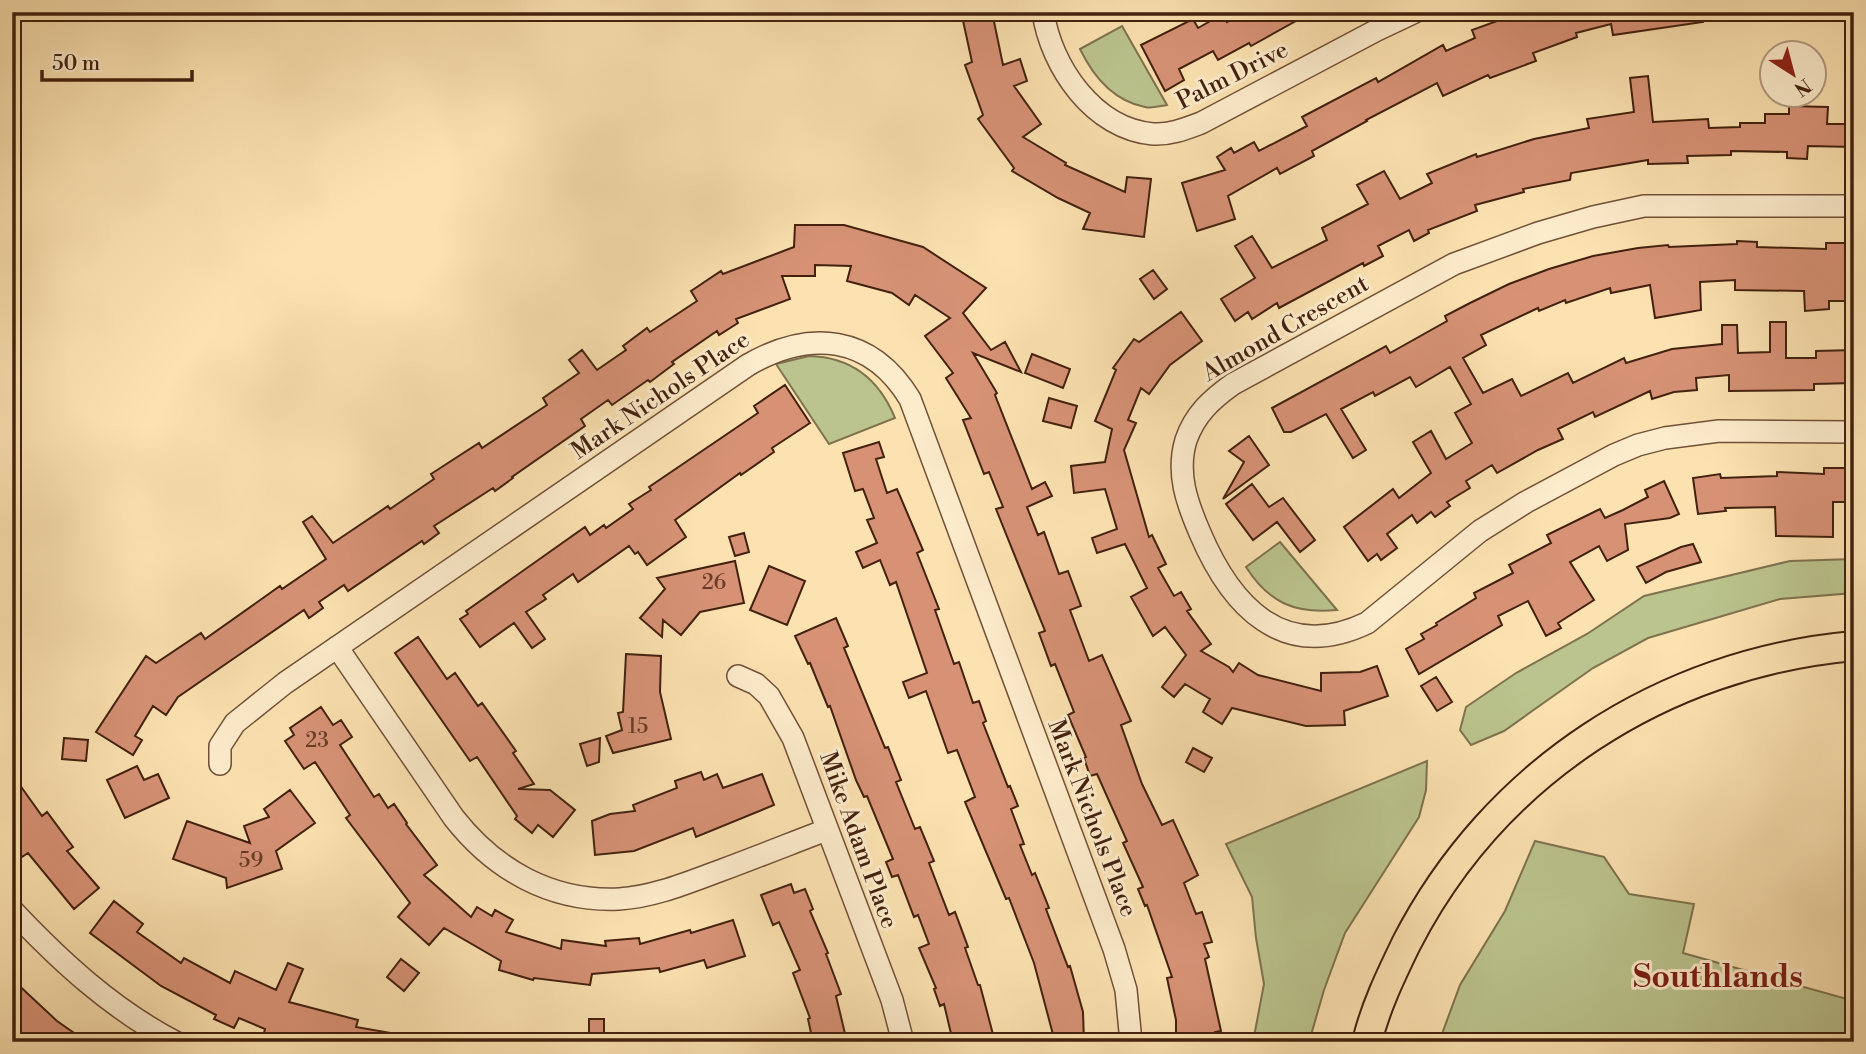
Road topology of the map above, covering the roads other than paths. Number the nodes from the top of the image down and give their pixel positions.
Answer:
1 (1043, 12) edge
2 (1415, 12) edge
3 (1854, 206) edge
4 (1854, 432) edge
5 (1854, 646) edge
6 (337, 647) junction
7 (738, 676) dead end
8 (220, 764) dead end
9 (827, 830) junction
10 (12, 910) edge
11 (175, 1042) edge
12 (903, 1042) edge
13 (1130, 1042) edge
14 (1367, 1042) edge

1 - 2 street, Palm Drive
3 - 4 street, Almond Crescent
5 - 14 main road
6 - 8 street, Mark Nichols Place
6 - 9 street
6 - 13 street, Mark Nichols Place
7 - 9 street, Mike Adam Place
9 - 12 street, Mike Adam Place
10 - 11 street

